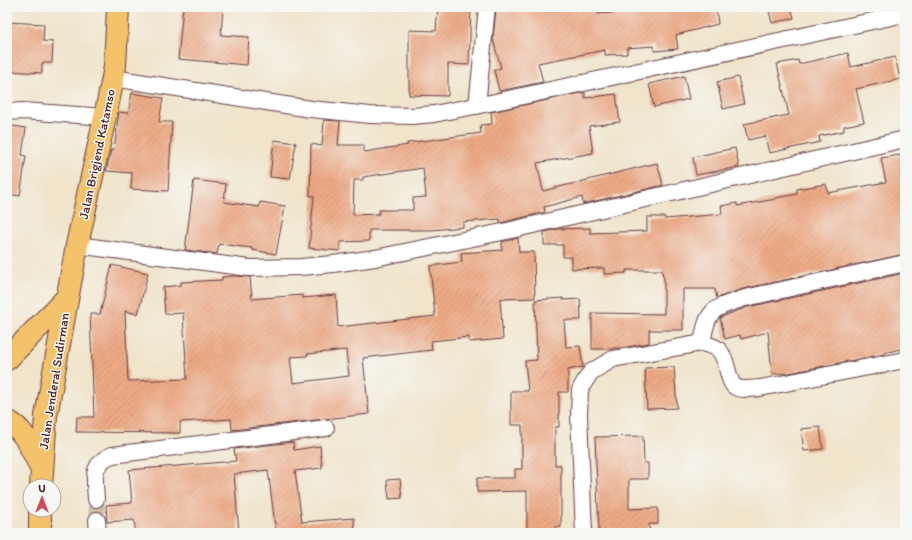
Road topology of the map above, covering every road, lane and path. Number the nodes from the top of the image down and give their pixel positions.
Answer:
1 (118, 7) edge
2 (487, 7) edge
3 (905, 14) edge
4 (113, 78) junction
5 (477, 106) junction
6 (7, 112) edge
7 (105, 117) junction
8 (905, 139) edge
9 (77, 245) junction
10 (905, 262) edge
11 (66, 300) junction
12 (702, 343) junction
13 (7, 359) edge
14 (905, 360) edge
15 (7, 421) edge
16 (326, 428) dead end
17 (41, 477) edge
18 (96, 499) tunnel mouth
19 (40, 518) edge
20 (40, 533) edge
21 (584, 533) edge

1 - 4 main road, Jalan Brigjend Katamso
2 - 5 street
3 - 5 street
4 - 5 street
4 - 7 main road, Jalan Brigjend Katamso
6 - 7 street
7 - 9 main road, Jalan Brigjend Katamso
8 - 9 street
9 - 11 main road, Jalan Brigjend Katamso
10 - 12 street
11 - 13 main road
11 - 17 main road, Jalan Jenderal Sudirman
12 - 14 street
12 - 21 street
15 - 17 main road
16 - 18 street
19 - 20 main road

